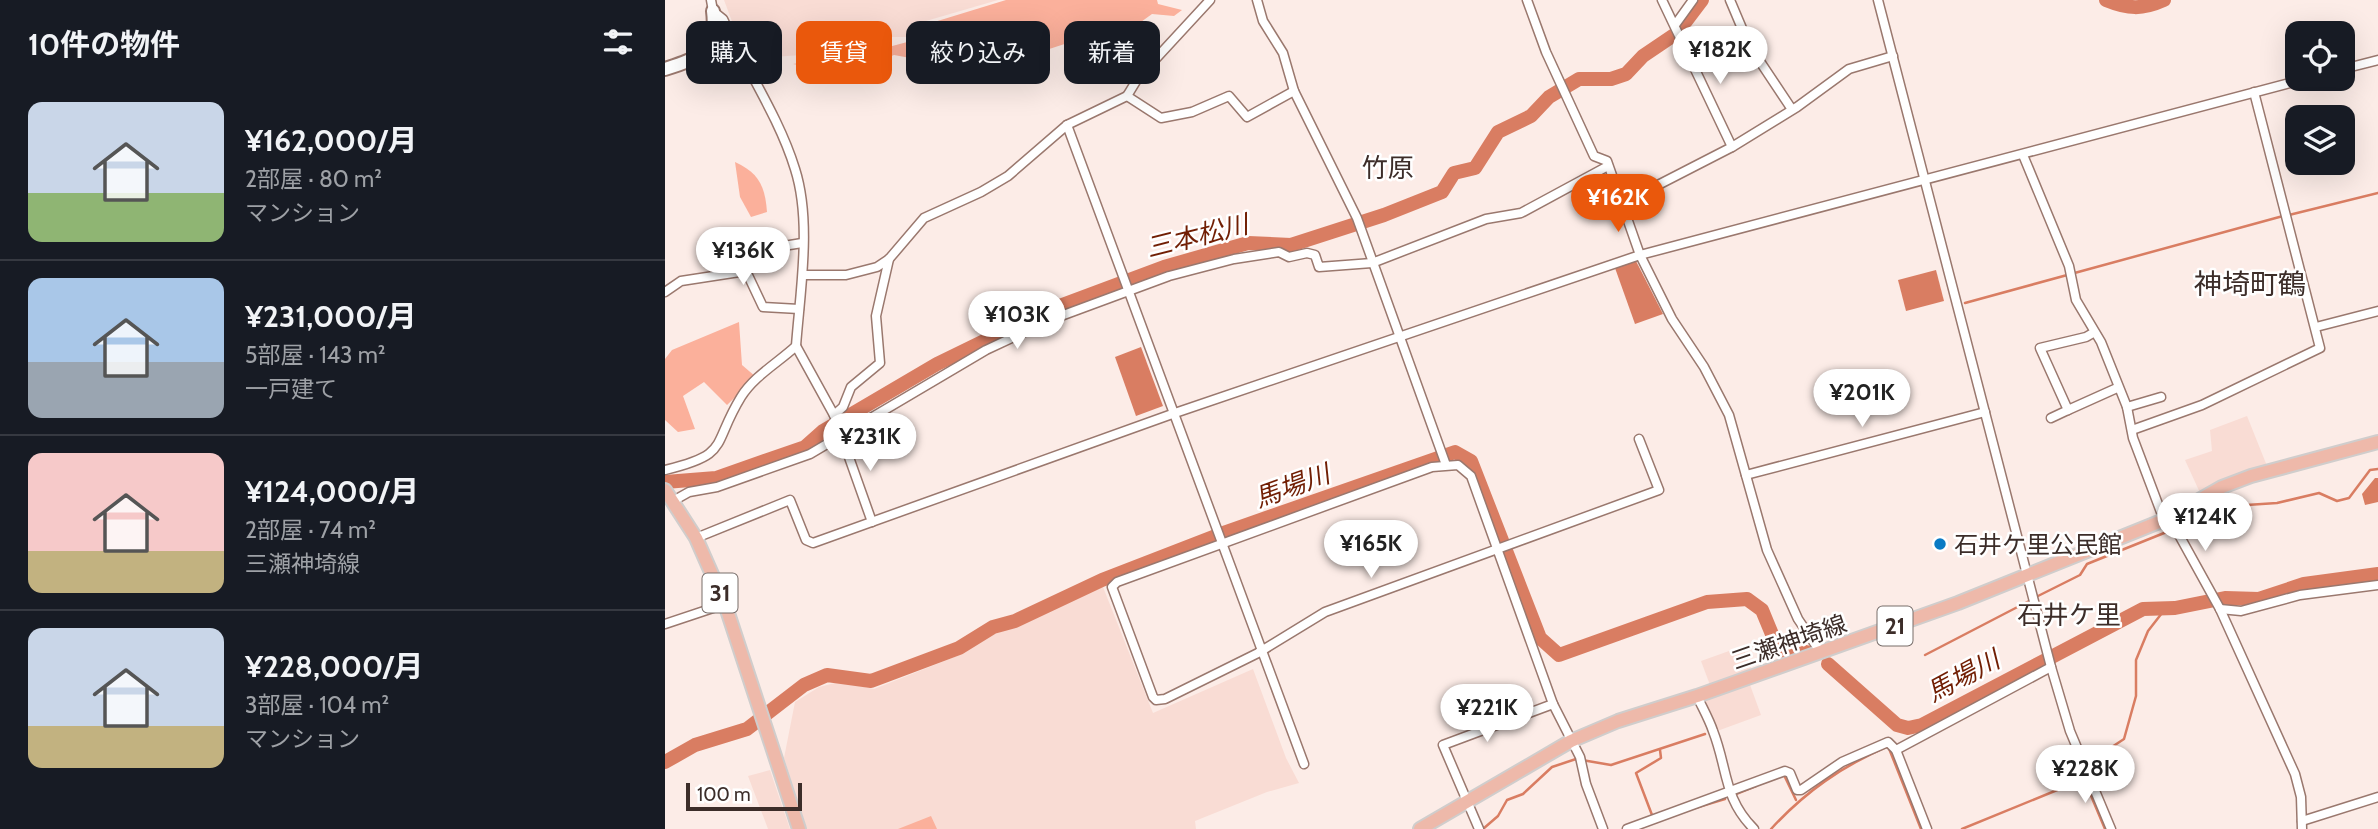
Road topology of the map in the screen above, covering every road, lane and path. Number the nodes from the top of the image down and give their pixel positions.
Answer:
1 (1210, 0) edge
2 (1257, 0) edge
3 (1527, 0) edge
4 (1662, 0) edge
5 (1693, 0) edge
6 (1730, 0) edge
7 (1878, 0) edge
8 (712, 6) edge
9 (1675, 25) junction
10 (1893, 56) junction
11 (2378, 60) edge
12 (2355, 66) edge
13 (665, 69) edge
14 (2285, 84) edge
15 (1294, 91) junction
16 (2254, 92) junction
17 (1126, 96) junction
18 (1791, 108) junction
19 (1067, 125) junction
20 (1733, 147) junction
21 (2023, 155) junction
22 (1608, 166) junction
23 (1926, 178) junction
24 (1623, 203) junction
25 (802, 243) junction
26 (1640, 255) junction
27 (889, 260) junction
28 (1372, 263) junction
29 (746, 271) junction
30 (805, 275) junction
31 (1129, 290) junction
32 (665, 292) edge
33 (799, 309) junction
34 (2378, 311) edge
35 (2316, 327) junction
36 (2093, 333) junction
37 (1400, 338) junction
38 (796, 346) junction
39 (2117, 388) junction
40 (2161, 397) dead end
41 (2127, 407) junction
42 (2068, 410) junction
43 (1985, 412) junction
44 (1175, 413) junction
45 (834, 415) junction
46 (2051, 418) dead end
47 (2132, 430) junction
48 (841, 433) junction
49 (1639, 439) dead end
50 (2378, 442) edge
51 (1446, 465) junction
52 (665, 470) edge
53 (1746, 475) junction
54 (669, 496) edge
55 (872, 522) junction
56 (2169, 522) junction
57 (696, 538) junction
58 (1223, 542) junction
59 (1497, 549) junction
60 (2028, 576) junction
61 (2378, 585) edge
62 (725, 604) junction
63 (2220, 609) junction
64 (665, 624) edge
65 (1262, 648) junction
66 (1821, 653) junction
67 (2051, 667) junction
68 (1697, 696) junction
69 (1553, 704) junction
70 (1571, 741) junction
71 (1896, 750) junction
72 (1304, 764) dead end
73 (1729, 793) junction
74 (2378, 797) edge
75 (1467, 804) junction
76 (2302, 825) edge
77 (799, 829) edge
78 (1420, 829) edge
79 (1479, 829) edge
80 (1603, 829) edge
81 (1627, 829) edge
82 (1754, 829) edge
83 (1927, 829) edge
84 (2111, 829) edge

1 - 17 street
2 - 15 street
3 - 22 street
4 - 9 street
5 - 9 street
6 - 18 street
7 - 10 street
8 - 13 street
8 - 25 street
9 - 20 street
10 - 18 street
10 - 23 street
11 - 12 street
14 - 16 street
15 - 17 street
15 - 28 street
16 - 21 street
16 - 35 street
17 - 19 street
18 - 20 street
19 - 27 street
19 - 31 street
20 - 24 street
21 - 23 street
21 - 36 street
22 - 24 street
22 - 28 street
23 - 26 street
23 - 43 street
24 - 26 street
25 - 29 street
25 - 30 street
26 - 37 street
26 - 53 street
27 - 30 street
27 - 45 street
28 - 31 street
28 - 37 street
29 - 32 street
29 - 33 street
30 - 33 street
31 - 44 street
31 - 48 street
33 - 38 street
34 - 35 street
35 - 47 street
36 - 39 street
36 - 42 street
37 - 44 street
37 - 51 street
38 - 45 street
38 - 52 street
39 - 41 street
39 - 42 street
40 - 41 street
41 - 47 street
42 - 46 street
43 - 53 street
43 - 60 street
44 - 55 street
44 - 58 street
45 - 48 street
47 - 56 street
48 - 54 street
48 - 55 street
49 - 59 street
50 - 56 main road, 三瀬神埼線 / 21
51 - 58 street
51 - 59 street
53 - 66 street
54 - 57 main road, 31
55 - 57 street
56 - 60 main road, 三瀬神埼線 / 21
56 - 63 street
57 - 62 main road, 31
58 - 65 street
58 - 65 street
59 - 65 street
59 - 69 street
60 - 66 main road, 三瀬神埼線 / 21
60 - 67 street
61 - 63 street
62 - 64 street
62 - 77 main road, 31
63 - 76 street
65 - 72 street
66 - 68 main road, 三瀬神埼線 / 21
67 - 71 street
67 - 84 street
68 - 70 main road, 三瀬神埼線 / 21
68 - 73 street
69 - 70 street
69 - 75 street
70 - 75 main road, 三瀬神埼線 / 21
70 - 80 street
71 - 73 street
71 - 83 street
73 - 81 street
73 - 82 street
74 - 76 street
75 - 78 main road, 三瀬神埼線 / 21
75 - 79 street

